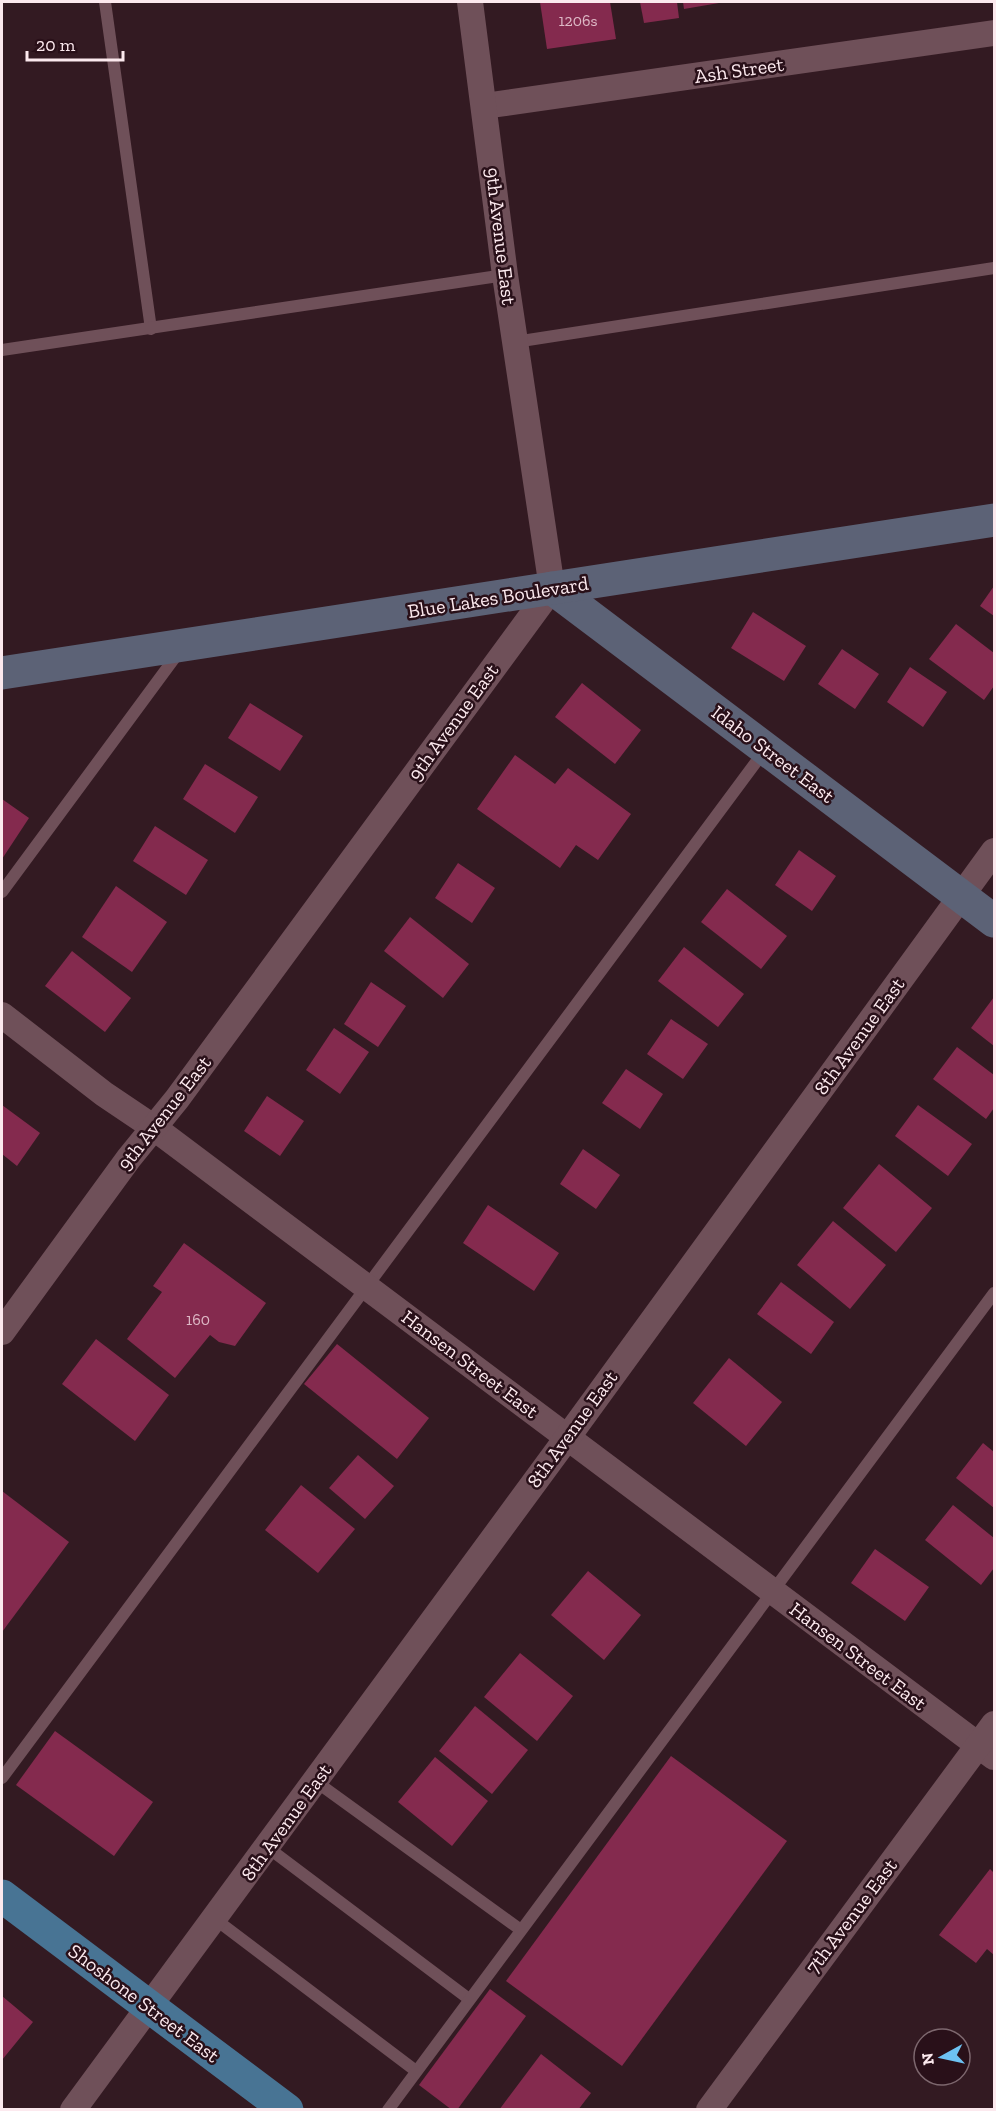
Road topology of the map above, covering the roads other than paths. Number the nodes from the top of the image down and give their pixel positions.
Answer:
1 (105, 2) edge
2 (470, 2) edge
3 (994, 33) edge
4 (484, 106) junction
5 (994, 268) edge
6 (505, 275) junction
7 (151, 329) junction
8 (515, 342) junction
9 (2, 350) edge
10 (994, 520) edge
11 (552, 588) junction
12 (183, 646) junction
13 (2, 673) edge
14 (766, 749) junction
15 (994, 851) edge
16 (2, 892) edge
17 (961, 896) junction
18 (994, 921) edge
19 (2, 1015) edge
20 (153, 1127) junction
21 (366, 1287) junction
22 (994, 1293) edge
23 (2, 1332) edge
24 (567, 1438) junction
25 (773, 1592) junction
26 (994, 1724) edge
27 (986, 1751) edge
28 (2, 1778) edge
29 (315, 1781) junction
30 (267, 1847) junction
31 (2, 1896) edge
32 (215, 1919) junction
33 (521, 1930) junction
34 (469, 1999) junction
35 (150, 2007) junction
36 (416, 2071) junction
37 (74, 2109) edge
38 (287, 2109) edge
39 (388, 2109) edge
40 (709, 2109) edge

1 - 7 lane
2 - 4 street, 9th Avenue East
3 - 4 street, Ash Street
4 - 6 street, 9th Avenue East
5 - 8 lane
6 - 7 lane
6 - 8 street, 9th Avenue East
7 - 9 lane
8 - 11 street, 9th Avenue East
10 - 11 main road, Blue Lakes Boulevard
11 - 12 main road, Blue Lakes Boulevard
11 - 14 main road, Idaho Street East
11 - 20 street, 9th Avenue East
12 - 13 main road, Blue Lakes Boulevard
12 - 16 lane
14 - 17 main road, Idaho Street East
14 - 21 lane
15 - 17 street, 8th Avenue East
17 - 18 main road, Idaho Street East
17 - 24 street, 8th Avenue East
19 - 20 street, Hansen Street East
20 - 21 street, Hansen Street East
20 - 23 street, 9th Avenue East
21 - 24 street, Hansen Street East
21 - 28 lane
22 - 25 lane
24 - 25 street, Hansen Street East
24 - 29 street, 8th Avenue East
25 - 27 street, Hansen Street East
25 - 33 lane
26 - 27 street, 7th Avenue East
27 - 40 street, 7th Avenue East
29 - 30 street, 8th Avenue East
29 - 33 lane
30 - 32 street, 8th Avenue East
30 - 34 lane
31 - 35 main road, Shoshone Street East
32 - 35 street, 8th Avenue East
32 - 36 lane
33 - 34 lane
34 - 36 lane
35 - 37 street, 8th Avenue East
35 - 38 main road, Shoshone Street East
36 - 39 lane

